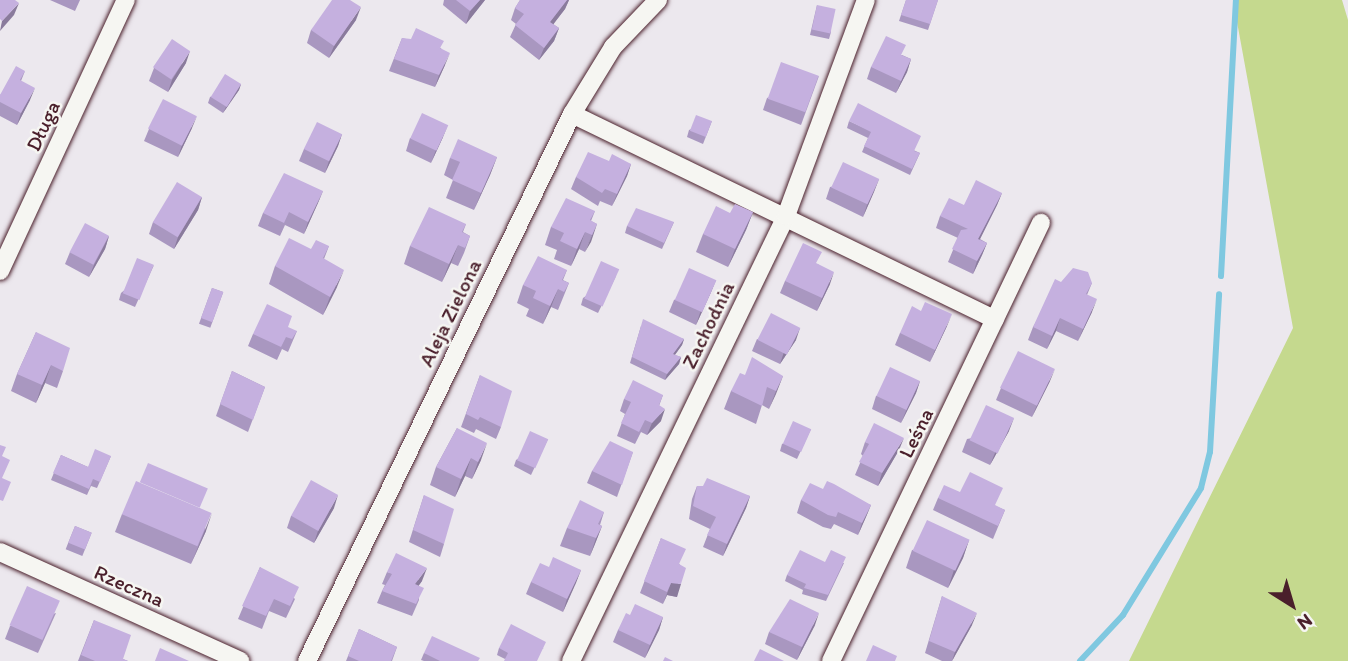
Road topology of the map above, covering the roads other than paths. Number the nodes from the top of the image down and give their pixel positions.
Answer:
1 (126, 0) edge
2 (658, 0) edge
3 (866, 0) edge
4 (572, 114) junction
5 (786, 216) junction
6 (1041, 223) dead end
7 (0, 271) edge
8 (995, 319) junction
9 (0, 552) edge
10 (240, 661) edge
11 (307, 661) edge
12 (571, 661) edge
13 (831, 661) edge

1 - 7 street, Długa
2 - 4 street, Aleja Zielona
3 - 5 street, Zachodnia
4 - 5 street
4 - 11 street, Aleja Zielona
5 - 8 street
5 - 12 street, Zachodnia
6 - 8 street, Leśna
8 - 13 street, Leśna
9 - 10 street, Rzeczna

